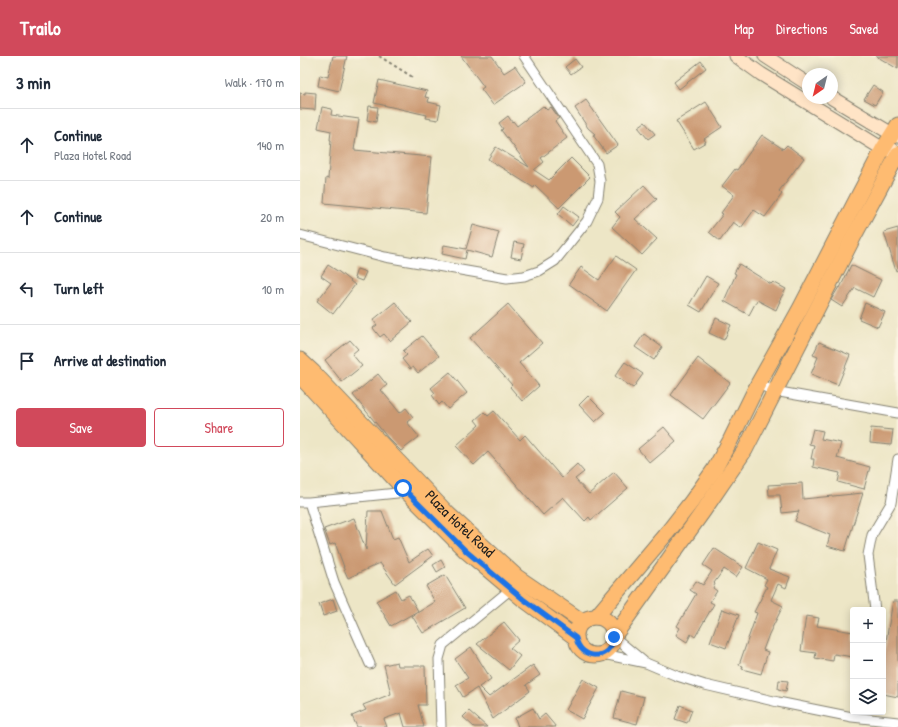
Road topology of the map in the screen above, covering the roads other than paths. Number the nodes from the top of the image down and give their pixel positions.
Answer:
1 (524, 56) edge
2 (736, 56) edge
3 (765, 56) edge
4 (802, 80) edge
5 (838, 101) edge
6 (896, 132) edge
7 (891, 150) edge
8 (898, 154) edge
9 (300, 235) edge
10 (300, 360) edge
11 (300, 376) edge
12 (758, 384) junction
13 (774, 391) junction
14 (898, 413) edge
15 (898, 459) edge
16 (407, 492) junction
17 (305, 502) edge
18 (511, 589) junction
19 (875, 607) edge
20 (589, 620) junction
21 (614, 636) junction
22 (576, 638) junction
23 (603, 654) junction
24 (646, 663) junction
25 (370, 664) dead end
26 (850, 714) edge
27 (859, 715) edge
28 (898, 722) edge
29 (441, 727) edge

1 - 9 street
2 - 7 main road
3 - 4 main road
5 - 6 main road
6 - 7 main road
7 - 12 main road
8 - 13 main road
10 - 20 main road, Plaza Hotel Road
11 - 16 main road, Plaza Hotel Road
12 - 13 street
12 - 20 main road
13 - 14 street
13 - 21 main road
15 - 19 street
16 - 17 street
16 - 18 main road, Plaza Hotel Road
17 - 25 street
18 - 22 main road, Plaza Hotel Road
18 - 29 street
20 - 21 main road
20 - 22 main road
21 - 23 main road
21 - 24 street
22 - 23 main road
23 - 24 street
24 - 26 street
27 - 28 street

